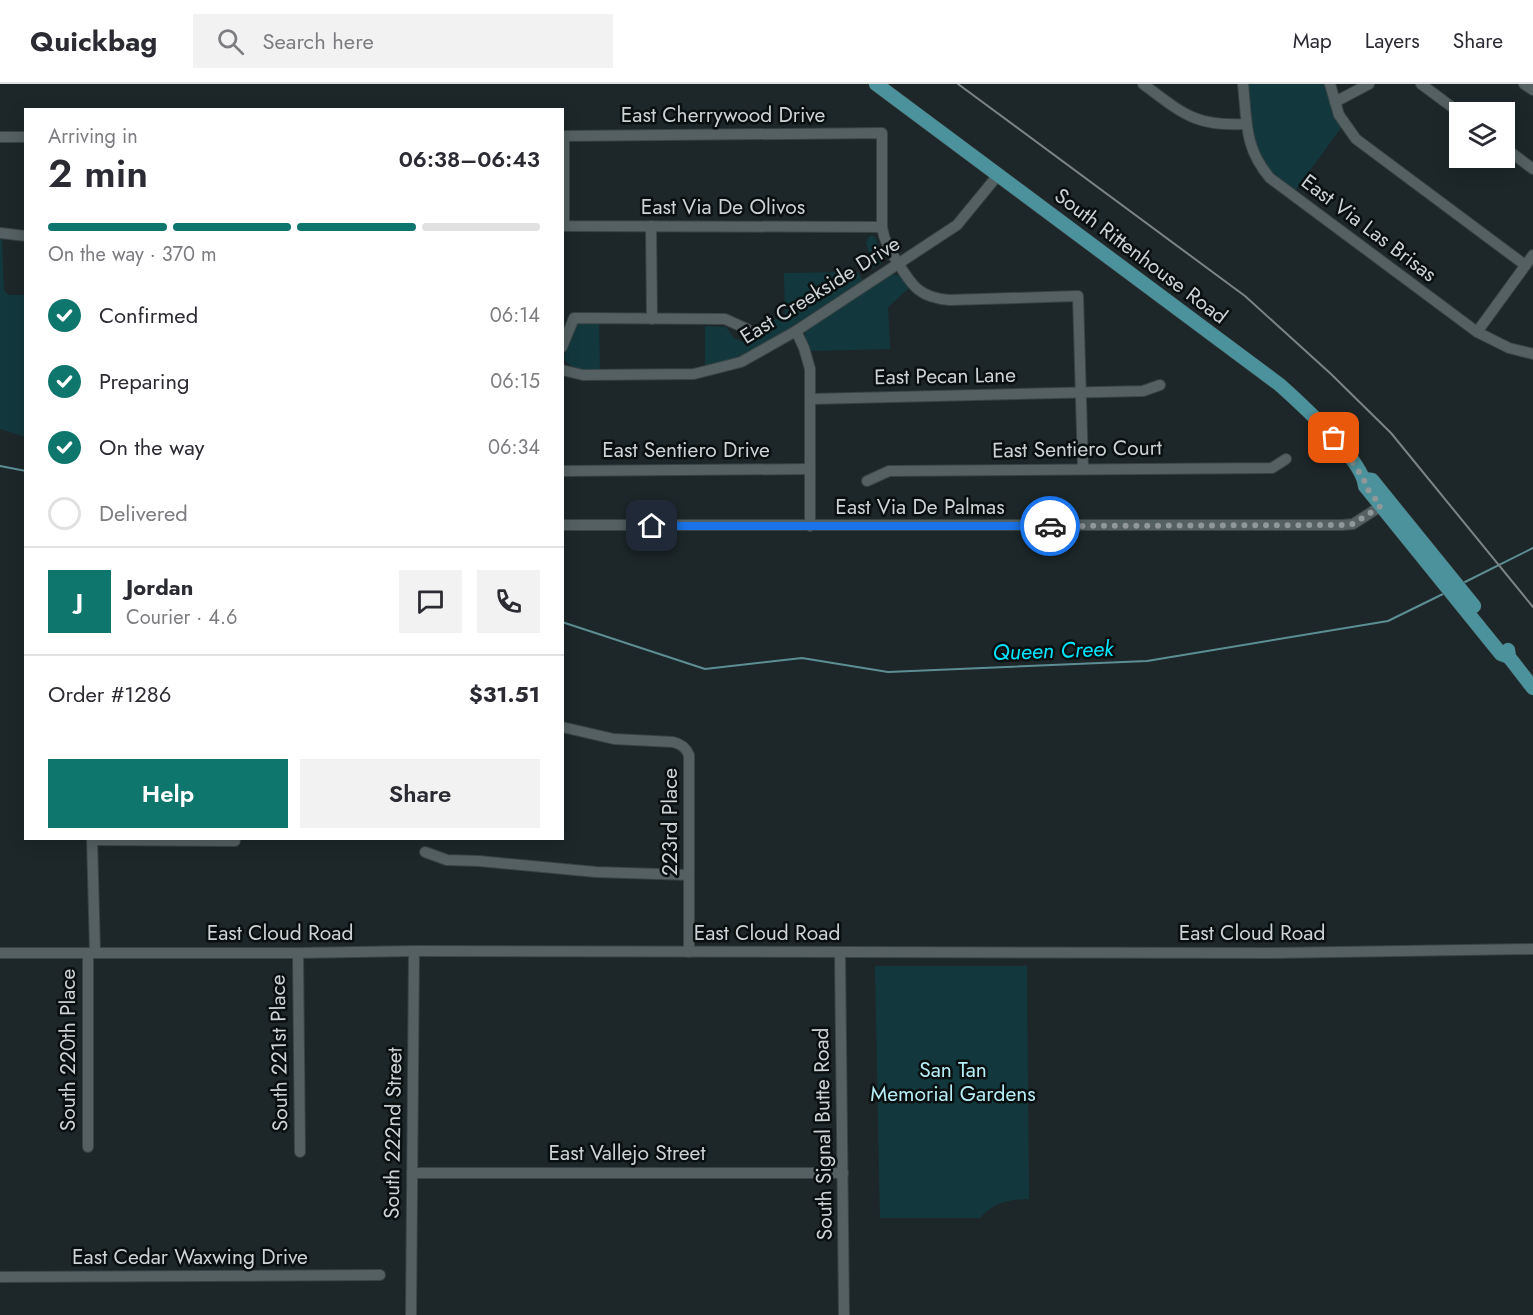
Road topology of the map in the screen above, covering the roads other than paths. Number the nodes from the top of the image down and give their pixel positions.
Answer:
1 (876, 84) edge
2 (1143, 84) edge
3 (1244, 84) edge
4 (1330, 84) edge
5 (1369, 84) edge
6 (1421, 84) edge
7 (1524, 84) edge
8 (1533, 90) edge
9 (1335, 102) junction
10 (1449, 105) edge
11 (1246, 124) junction
12 (0, 137) edge
13 (24, 137) edge
14 (1515, 155) edge
15 (1533, 169) edge
16 (998, 175) junction
17 (564, 226) joint
18 (651, 226) junction
19 (882, 227) junction
20 (0, 233) edge
21 (24, 236) edge
22 (1533, 255) edge
23 (898, 263) junction
24 (1525, 265) junction
25 (652, 319) junction
26 (747, 329) dead end
27 (796, 331) junction
28 (1477, 332) junction
29 (564, 342) edge
30 (1533, 354) edge
31 (564, 370) edge
32 (1160, 385) dead end
33 (1081, 392) junction
34 (810, 399) junction
35 (1286, 459) dead end
36 (1083, 468) junction
37 (809, 470) junction
38 (564, 471) edge
39 (1364, 479) junction
40 (867, 481) dead end
41 (1381, 506) junction
42 (564, 525) edge
43 (810, 526) junction
44 (1425, 552) junction
45 (1533, 688) edge
46 (564, 727) edge
47 (92, 840) edge
48 (164, 840) edge
49 (236, 841) dead end
50 (425, 852) dead end
51 (689, 875) junction
52 (1533, 950) edge
53 (414, 951) junction
54 (91, 952) junction
55 (690, 952) junction
56 (0, 953) edge
57 (298, 953) junction
58 (840, 953) junction
59 (88, 1147) dead end
60 (300, 1152) dead end
61 (412, 1173) junction
62 (843, 1173) junction
63 (380, 1275) dead end
64 (0, 1277) edge
65 (411, 1315) edge
66 (844, 1315) edge

1 - 16 main road, South Rittenhouse Road
2 - 11 street
3 - 11 street, East Via Las Brisas
4 - 9 street
5 - 9 street
6 - 10 street
7 - 8 street
9 - 24 street
11 - 28 street, East Via Las Brisas
12 - 13 street
14 - 15 street
16 - 23 street, East Creekside Drive
16 - 39 main road, South Rittenhouse Road
17 - 18 street, East Via De Olivos
17 - 19 street, East Cherrywood Drive
18 - 19 street, East Via De Olivos
18 - 25 street
19 - 23 street
20 - 21 street
22 - 24 street
23 - 27 street, East Creekside Drive
23 - 33 street
24 - 28 street
25 - 26 street
25 - 29 street
27 - 31 street, East Creekside Drive
27 - 34 street
28 - 30 street, East Via Las Brisas
32 - 33 street, East Pecan Lane
33 - 34 street, East Pecan Lane
33 - 36 street
34 - 37 street
35 - 36 street, East Sentiero Court
36 - 40 street, East Sentiero Court
37 - 38 street, East Sentiero Drive
37 - 43 street
39 - 41 main road, South Rittenhouse Road
39 - 44 main road, South Rittenhouse Road
41 - 43 street, East Via De Palmas
41 - 44 main road, South Rittenhouse Road
42 - 43 street, East Via De Palmas
44 - 45 main road, South Rittenhouse Road
46 - 51 street, 223rd Place
47 - 54 street, South 220th Place
48 - 49 street
50 - 51 street
51 - 55 street, 223rd Place
52 - 58 street, East Cloud Road
53 - 55 street, East Cloud Road
53 - 57 street, East Cloud Road
53 - 61 street, South 222nd Street
54 - 56 street, East Cloud Road
54 - 57 street, East Cloud Road
54 - 59 street, South 220th Place
55 - 58 street, East Cloud Road
57 - 60 street, South 221st Place
58 - 62 street, South Signal Butte Road
61 - 62 street, East Vallejo Street
61 - 65 street, South 222nd Street
62 - 66 street, South Signal Butte Road
63 - 64 street, East Cedar Waxwing Drive

